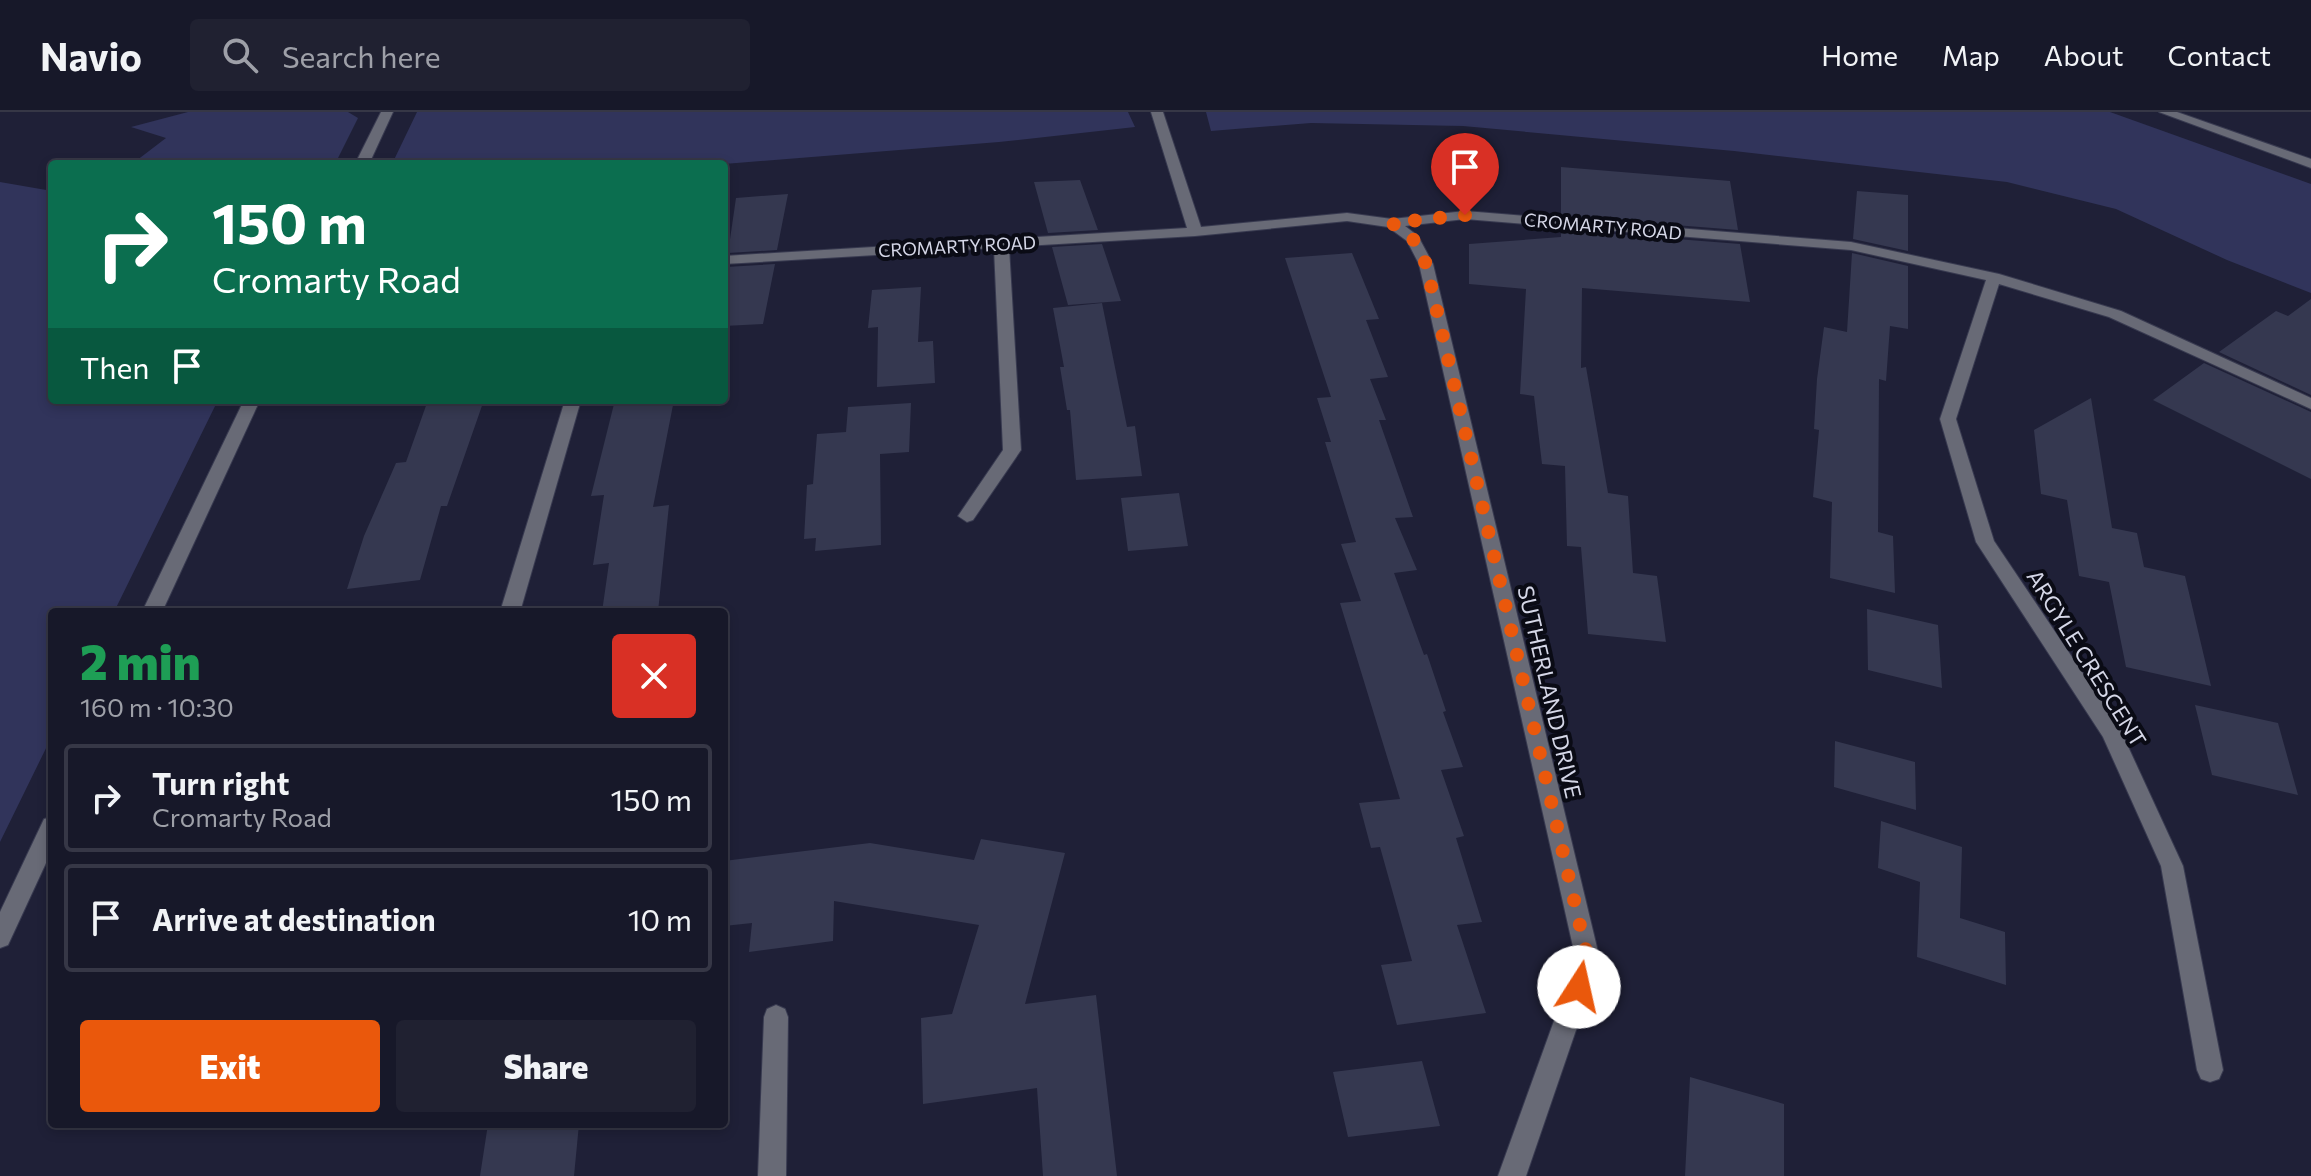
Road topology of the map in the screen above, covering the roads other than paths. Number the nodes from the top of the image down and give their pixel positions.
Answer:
1 (387, 112) edge
2 (1157, 112) edge
3 (2165, 112) edge
4 (364, 160) edge
5 (2311, 164) edge
6 (1392, 223) junction
7 (1195, 232) junction
8 (1001, 244) junction
9 (728, 260) edge
10 (1994, 277) junction
11 (250, 404) edge
12 (572, 404) edge
13 (2311, 404) edge
14 (967, 516) dead end
15 (154, 608) edge
16 (511, 608) edge
17 (48, 835) edge
18 (0, 937) edge
19 (776, 1017) dead end
20 (2210, 1070) dead end
21 (772, 1176) edge
22 (1512, 1176) edge

1 - 4 street
2 - 7 street
3 - 5 street
6 - 7 street, CROMARTY ROAD
6 - 10 street, CROMARTY ROAD
6 - 22 street, SUTHERLAND DRIVE
7 - 8 street, CROMARTY ROAD
8 - 9 street, CROMARTY ROAD
8 - 14 street
10 - 13 street, CROMARTY ROAD
10 - 20 street, ARGYLE CRESCENT
11 - 15 street
12 - 16 street
17 - 18 street
19 - 21 street

